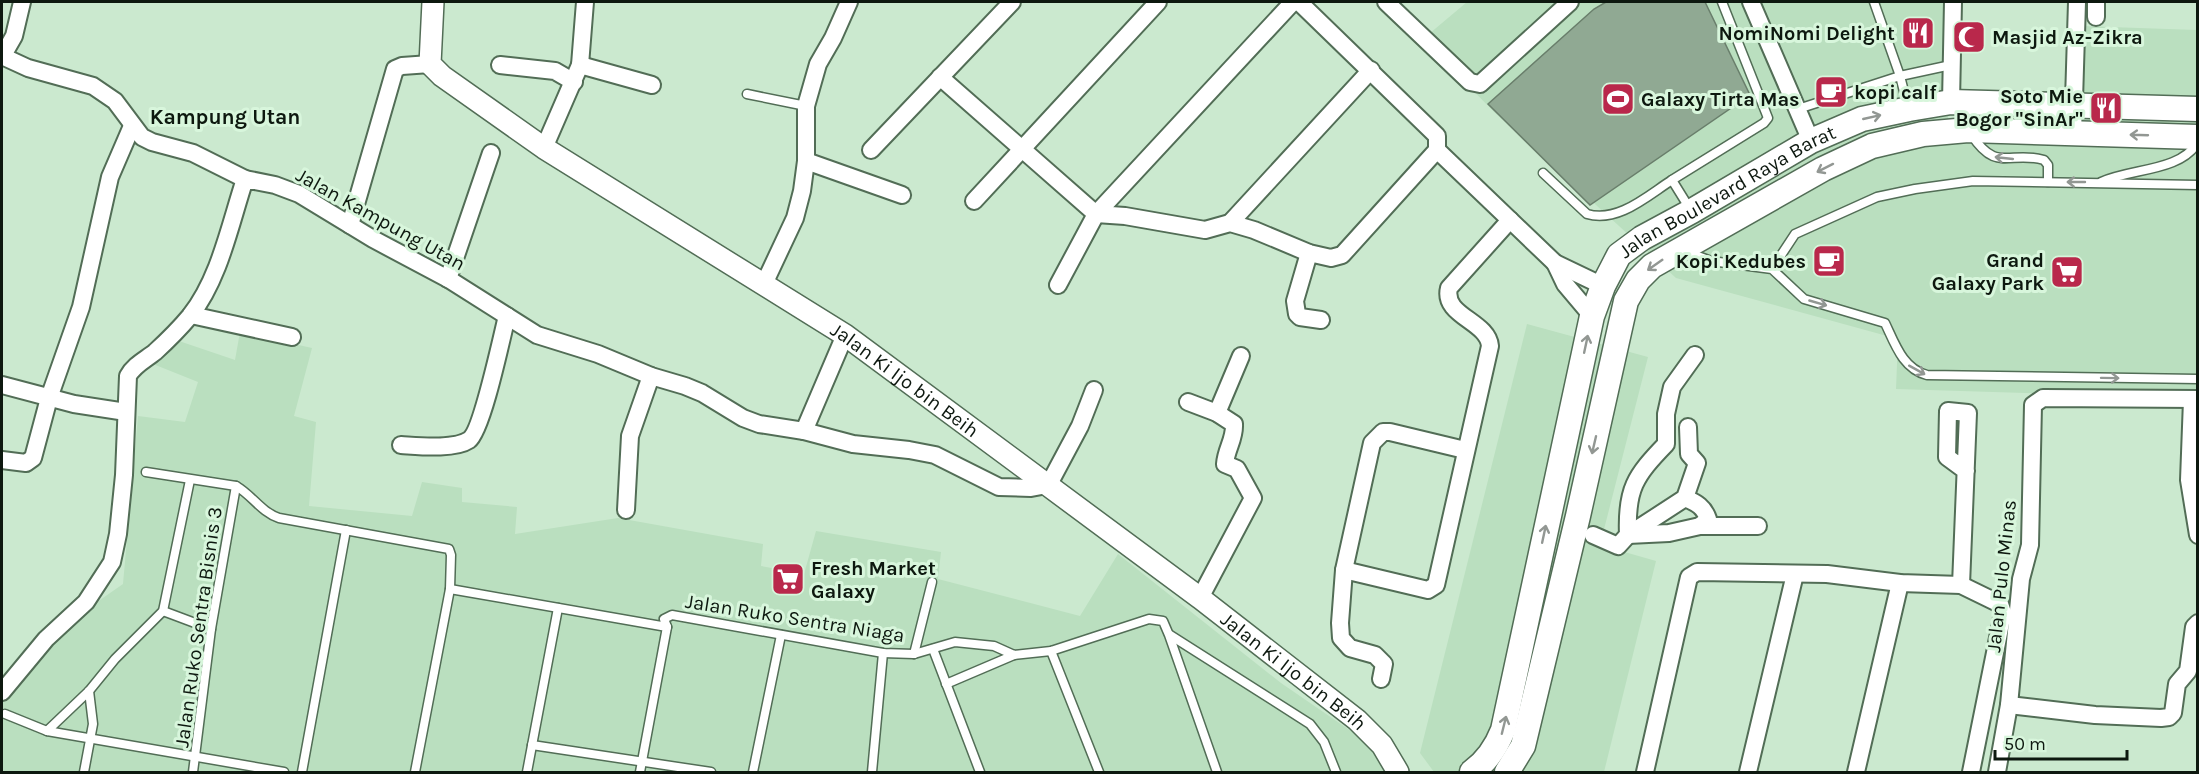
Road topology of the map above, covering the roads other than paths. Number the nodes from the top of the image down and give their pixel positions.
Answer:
1 (22, 2) edge
2 (432, 2) edge
3 (585, 2) edge
4 (849, 2) edge
5 (1012, 2) edge
6 (1158, 2) edge
7 (1293, 2) edge
8 (1299, 2) edge
9 (1387, 2) edge
10 (1570, 2) edge
11 (1722, 2) edge
12 (1751, 2) edge
13 (1874, 2) edge
14 (1953, 2) edge
15 (2077, 2) edge
16 (2, 57) edge
17 (430, 64) junction
18 (500, 65) dead end
19 (580, 65) junction
20 (1951, 65) junction
21 (1371, 70) junction
22 (1900, 75) junction
23 (940, 77) junction
24 (574, 82) junction
25 (652, 85) dead end
26 (747, 94) dead end
27 (1951, 102) junction
28 (2073, 104) junction
29 (806, 106) junction
30 (1909, 109) junction
31 (2198, 109) edge
32 (1798, 110) junction
33 (132, 126) junction
34 (1968, 130) junction
35 (2073, 133) junction
36 (2198, 137) edge
37 (1811, 141) junction
38 (2198, 142) edge
39 (544, 148) junction
40 (1021, 148) junction
41 (871, 150) dead end
42 (1437, 150) junction
43 (491, 153) dead end
44 (806, 160) junction
45 (1543, 173) dead end
46 (245, 179) junction
47 (1672, 180) junction
48 (2048, 182) junction
49 (2099, 183) junction
50 (2198, 185) edge
51 (902, 195) dead end
52 (974, 201) dead end
53 (1692, 212) junction
54 (1096, 214) junction
55 (1510, 220) junction
56 (1230, 224) junction
57 (350, 225) junction
58 (1681, 249) junction
59 (1309, 254) junction
60 (1555, 263) junction
61 (1772, 269) junction
62 (448, 279) junction
63 (765, 284) junction
64 (1058, 285) dead end
65 (1603, 286) junction
66 (191, 315) junction
67 (507, 316) junction
68 (1592, 316) junction
69 (1321, 320) dead end
70 (845, 335) junction
71 (292, 337) dead end
72 (1695, 355) dead end
73 (1240, 356) dead end
74 (651, 376) junction
75 (2198, 379) edge
76 (2, 385) edge
77 (1094, 390) dead end
78 (49, 399) junction
79 (2195, 399) edge
80 (1188, 402) dead end
81 (126, 412) junction
82 (1217, 413) junction
83 (1688, 427) dead end
84 (804, 431) junction
85 (401, 445) dead end
86 (1466, 450) junction
87 (2, 460) edge
88 (1966, 471) dead end
89 (147, 472) dead end
90 (190, 480) junction
91 (1048, 485) junction
92 (236, 486) junction
93 (1685, 498) junction
94 (626, 510) dead end
95 (1587, 525) junction
96 (1700, 526) junction
97 (1758, 526) dead end
98 (346, 530) junction
99 (1628, 535) junction
100 (2198, 535) edge
101 (1538, 564) junction
102 (1344, 570) junction
103 (1564, 570) junction
104 (1795, 574) junction
105 (932, 582) dead end
106 (1900, 583) junction
107 (1961, 585) junction
108 (450, 589) junction
109 (1200, 598) junction
110 (558, 609) junction
111 (163, 611) junction
112 (2198, 623) edge
113 (667, 627) junction
114 (211, 629) junction
115 (781, 635) junction
116 (1169, 635) junction
117 (933, 650) junction
118 (1051, 651) junction
119 (883, 653) junction
120 (914, 654) junction
121 (1014, 655) junction
122 (1381, 679) dead end
123 (946, 684) junction
124 (89, 691) junction
125 (2, 692) edge
126 (2008, 705) junction
127 (5, 714) dead end
128 (47, 731) junction
129 (92, 738) junction
130 (532, 745) junction
131 (196, 757) junction
132 (642, 761) junction
133 (84, 772) edge
134 (193, 772) edge
135 (284, 772) edge
136 (302, 772) edge
137 (415, 772) edge
138 (527, 772) edge
139 (640, 772) edge
140 (711, 772) edge
141 (753, 772) edge
142 (872, 772) edge
143 (980, 772) edge
144 (1099, 772) edge
145 (1217, 772) edge
146 (1336, 772) edge
147 (1398, 772) edge
148 (1472, 772) edge
149 (1507, 772) edge
150 (1644, 772) edge
151 (1748, 772) edge
152 (1856, 772) edge
153 (1971, 772) edge
154 (1997, 772) edge

1 - 16 street
2 - 17 street
3 - 19 street
4 - 29 street
5 - 23 street
6 - 40 street
7 - 54 street
8 - 21 street
9 - 10 street
11 - 47 lane
12 - 32 street
13 - 22 lane
14 - 20 street
15 - 28 street
16 - 33 street
17 - 39 street, Jalan Ki Ijo bin Beih
17 - 57 street
18 - 24 street
19 - 24 street
19 - 25 street
20 - 22 lane
20 - 27 street
21 - 42 street
21 - 56 street
22 - 30 lane
22 - 32 lane
23 - 40 street
23 - 41 street
24 - 39 street
26 - 29 lane
27 - 28 main road, Jalan Boulevard Raya Barat
27 - 30 main road, Jalan Boulevard Raya Barat
28 - 31 main road, Jalan Boulevard Raya Barat
28 - 35 street
29 - 44 street
37 -> 30 main road, Jalan Boulevard Raya Barat
32 - 37 street
33 - 46 street, Jalan Kampung Utan
33 - 78 street
34 - 35 main road, Jalan Boulevard Raya Barat
48 -> 34 lane
34 -> 58 main road, Jalan Boulevard Raya Barat
36 -> 35 main road, Jalan Boulevard Raya Barat
37 - 53 main road, Jalan Boulevard Raya Barat
38 - 49 lane
39 - 63 street, Jalan Ki Ijo bin Beih
40 - 52 street
40 - 54 street
42 - 55 street
42 - 59 street
43 - 62 street
44 - 51 street
44 - 63 street
45 - 47 lane
46 - 57 street, Jalan Kampung Utan
46 - 66 street
47 - 53 lane
49 -> 48 lane
48 - 61 lane
49 - 50 lane
53 - 65 main road, Jalan Boulevard Raya Barat
54 - 56 street
54 - 64 street
55 - 60 street
55 - 86 street
56 - 59 street
57 - 62 street, Jalan Kampung Utan
58 - 61 lane
58 -> 95 main road, Jalan Boulevard Raya Barat
59 - 69 street
60 - 65 street
60 - 68 street
61 -> 75 lane
62 - 67 street, Jalan Kampung Utan
63 - 70 street, Jalan Ki Ijo bin Beih
65 - 68 main road, Jalan Boulevard Raya Barat
66 - 71 street
66 - 81 street
67 - 74 street, Jalan Kampung Utan
67 - 85 street
101 -> 68 main road, Jalan Boulevard Raya Barat
70 - 84 street
70 - 91 street, Jalan Ki Ijo bin Beih
72 - 99 street
73 - 82 street
74 - 84 street, Jalan Kampung Utan
74 - 94 street
76 - 78 street
77 - 91 street
78 - 81 street
78 - 87 street
79 - 100 street
79 - 126 street, Jalan Pulo Minas
80 - 82 street
81 - 125 street
82 - 109 street
83 - 93 street
84 - 91 street, Jalan Kampung Utan
86 - 102 street
86 - 102 street
88 - 107 street
89 - 90 lane
90 - 92 lane
90 - 111 lane
91 - 109 street, Jalan Ki Ijo bin Beih
92 - 98 lane
92 - 114 lane, Jalan Ruko Sentra Bisnis 3
93 - 96 street
93 - 99 street
95 - 99 street
95 - 103 main road, Jalan Boulevard Raya Barat
96 - 97 street
96 - 99 street
98 - 108 lane
98 - 136 lane
101 - 103 main road
148 -> 101 main road, Jalan Boulevard Raya Barat
102 - 122 street
103 - 149 main road, Jalan Boulevard Raya Barat
104 - 106 street
104 - 150 street
104 - 151 street
105 - 120 lane
106 - 107 street
106 - 152 street
107 - 153 street
108 - 110 lane, Jalan Ruko Sentra Niaga
108 - 137 lane
109 - 147 street, Jalan Ki Ijo bin Beih
110 - 113 lane, Jalan Ruko Sentra Niaga
110 - 130 lane
111 - 114 lane
111 - 124 lane
112 - 126 street
113 - 115 lane, Jalan Ruko Sentra Niaga
113 - 132 lane
114 - 131 lane, Jalan Ruko Sentra Bisnis 3
115 - 119 lane, Jalan Ruko Sentra Niaga
115 - 141 lane
116 - 118 lane, Jalan Ruko Sentra Niaga
116 - 145 lane
116 - 146 lane
117 - 120 lane, Jalan Ruko Sentra Niaga
117 - 121 lane, Jalan Ruko Sentra Niaga
117 - 123 lane
118 - 121 lane, Jalan Ruko Sentra Niaga
118 - 144 lane
119 - 120 lane, Jalan Ruko Sentra Niaga
119 - 142 lane
121 - 123 lane
123 - 143 lane
124 - 128 lane
124 - 129 lane
126 - 154 street, Jalan Pulo Minas
127 - 128 lane
128 - 129 lane
129 - 131 lane
129 - 133 lane
130 - 132 lane
130 - 138 lane
131 - 134 lane, Jalan Ruko Sentra Bisnis 3
131 - 135 lane
132 - 139 lane
132 - 140 lane

